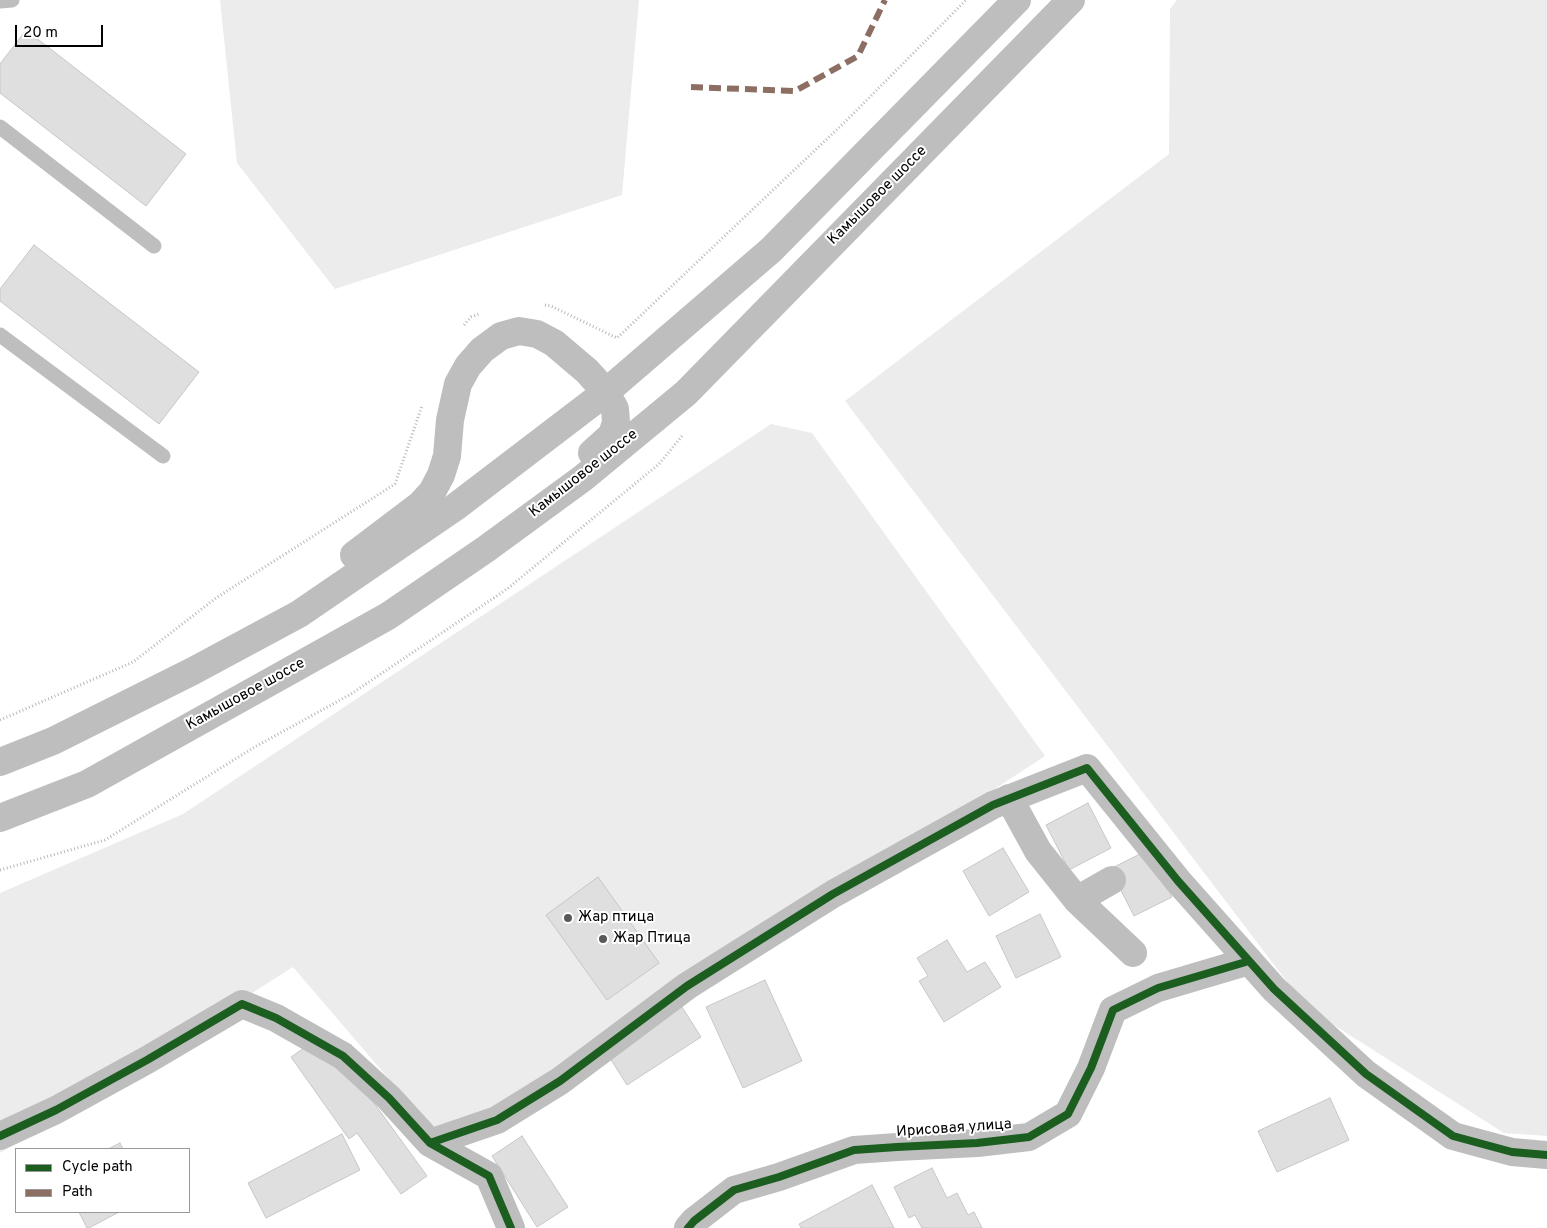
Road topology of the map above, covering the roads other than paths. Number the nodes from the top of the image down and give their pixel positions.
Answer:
1 (12, 0) edge
2 (1017, 0) edge
3 (1071, 0) edge
4 (0, 1) edge
5 (0, 127) edge
6 (154, 246) dead end
7 (0, 335) edge
8 (606, 392) junction
9 (163, 456) dead end
10 (486, 549) junction
11 (299, 614) junction
12 (0, 762) edge
13 (1009, 798) junction
14 (0, 818) edge
15 (1112, 880) dead end
16 (1077, 900) junction
17 (1133, 953) dead end
18 (1249, 961) junction
19 (0, 1136) edge
20 (430, 1143) junction
21 (1547, 1155) edge
22 (511, 1228) edge
23 (688, 1228) edge

1 - 4 lane
2 - 8 main road
3 - 10 main road, Камышовое шоссе
5 - 6 lane
7 - 9 lane
8 - 10 main road
8 - 11 main road
8 - 11 main road
10 - 14 main road, Камышовое шоссе
11 - 12 main road
13 - 16 main road
13 - 18 main road
13 - 20 main road
15 - 16 main road
16 - 17 main road
18 - 21 main road
18 - 23 main road, Ирисовая улица
19 - 20 main road
20 - 22 main road

